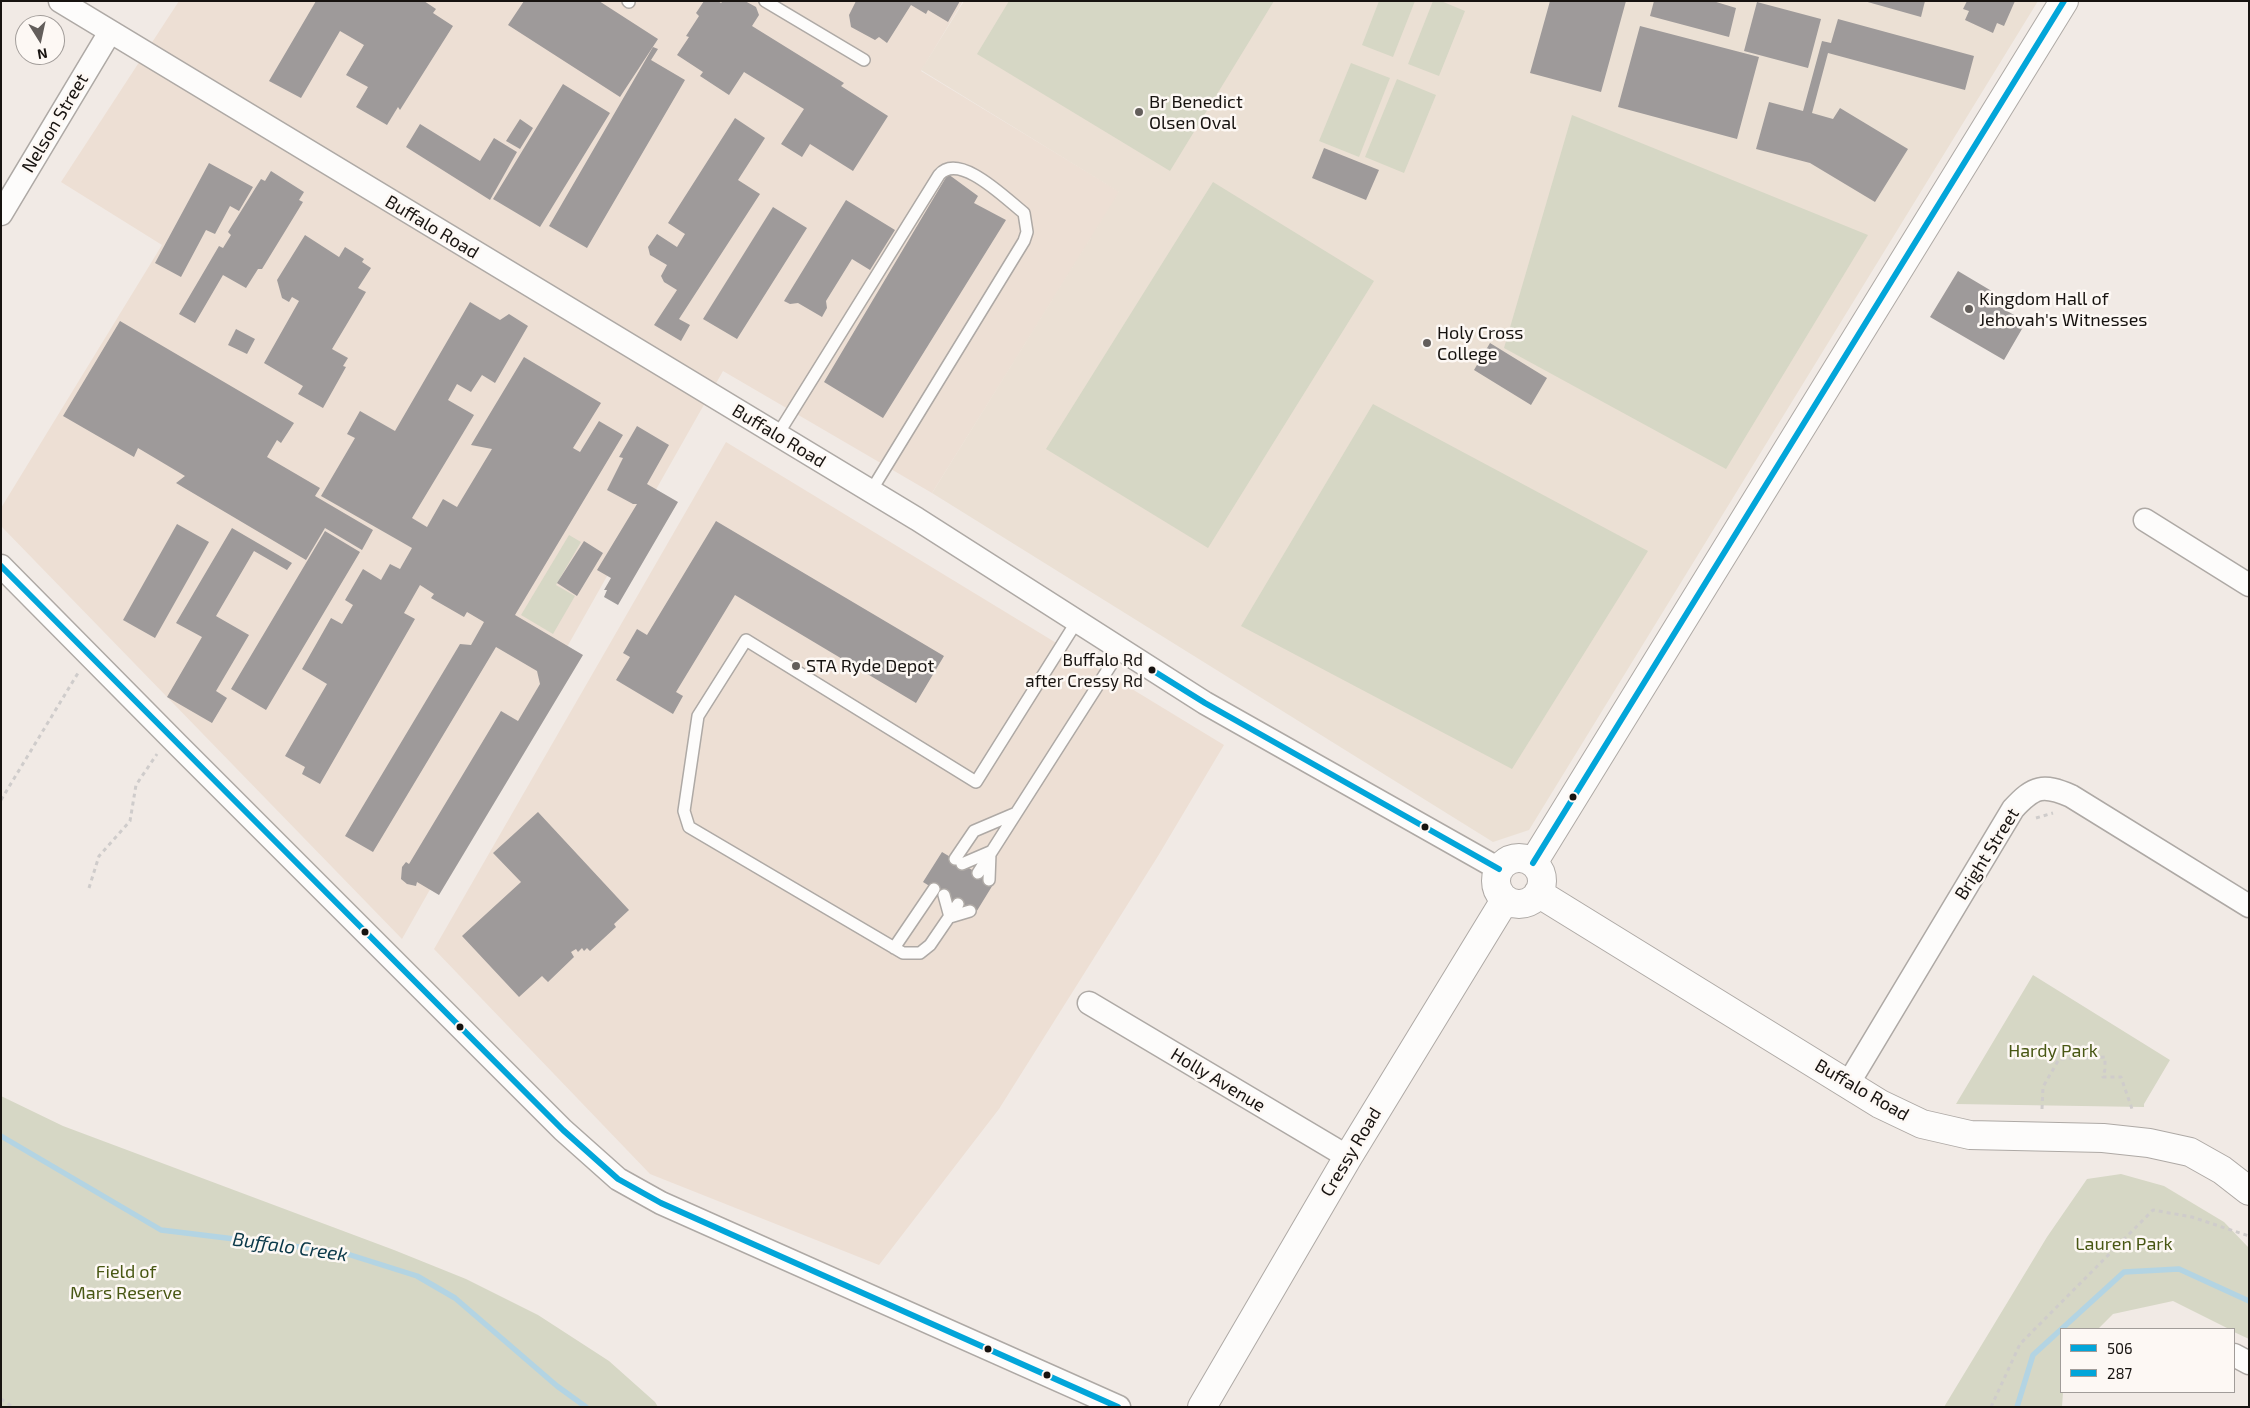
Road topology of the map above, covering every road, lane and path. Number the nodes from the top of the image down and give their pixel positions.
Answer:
1 (60, 1) edge
2 (765, 1) edge
3 (2064, 1) edge
4 (110, 32) junction
5 (864, 60) dead end
6 (1, 214) edge
7 (778, 434) junction
8 (870, 491) junction
9 (2145, 520) dead end
10 (1, 566) edge
11 (2249, 585) edge
12 (1077, 621) junction
13 (1121, 649) junction
14 (78, 673) dead end
15 (158, 754) dead end
16 (1, 800) edge
17 (1014, 814) junction
18 (990, 852) junction
19 (1533, 863) junction
20 (1499, 869) junction
21 (978, 873) dead end
22 (989, 880) dead end
23 (89, 888) dead end
24 (934, 889) dead end
25 (1538, 893) junction
26 (944, 895) dead end
27 (1505, 900) junction
28 (958, 904) dead end
29 (2249, 906) edge
30 (970, 911) dead end
31 (950, 917) junction
32 (894, 948) junction
33 (1089, 1003) dead end
34 (1848, 1084) junction
35 (2042, 1108) dead end
36 (2133, 1112) dead end
37 (1348, 1157) junction
38 (2249, 1191) edge
39 (2249, 1236) edge
40 (2235, 1356) edge
41 (2249, 1363) edge
42 (1, 1399) edge
43 (13, 1407) edge
44 (1119, 1407) edge
45 (1202, 1407) edge
46 (1991, 1407) edge

1 - 4 street, Buffalo Road
2 - 5 lane
3 - 19 street
4 - 6 street, Nelson Street
4 - 7 street, Buffalo Road
7 - 8 street, Buffalo Road
7 - 8 lane
8 - 12 street, Buffalo Road
9 - 11 street
10 - 44 street
12 - 13 street, Buffalo Road
12 - 32 lane
13 - 17 lane
13 - 20 street, Buffalo Road
14 - 16 path
15 - 23 path
17 - 18 lane
17 - 18 lane
18 - 21 lane
18 - 22 lane
19 - 20 street
19 - 25 street
20 - 27 street
24 - 32 lane
25 - 27 street
25 - 34 street, Buffalo Road
26 - 31 lane
27 - 37 street, Cressy Road
28 - 31 lane
29 - 34 street, Bright Street
30 - 31 lane
31 - 32 lane
33 - 37 street, Holly Avenue
34 - 38 street, Buffalo Road
35 - 36 path
37 - 45 street, Cressy Road
39 - 46 path
40 - 41 street
42 - 43 path

